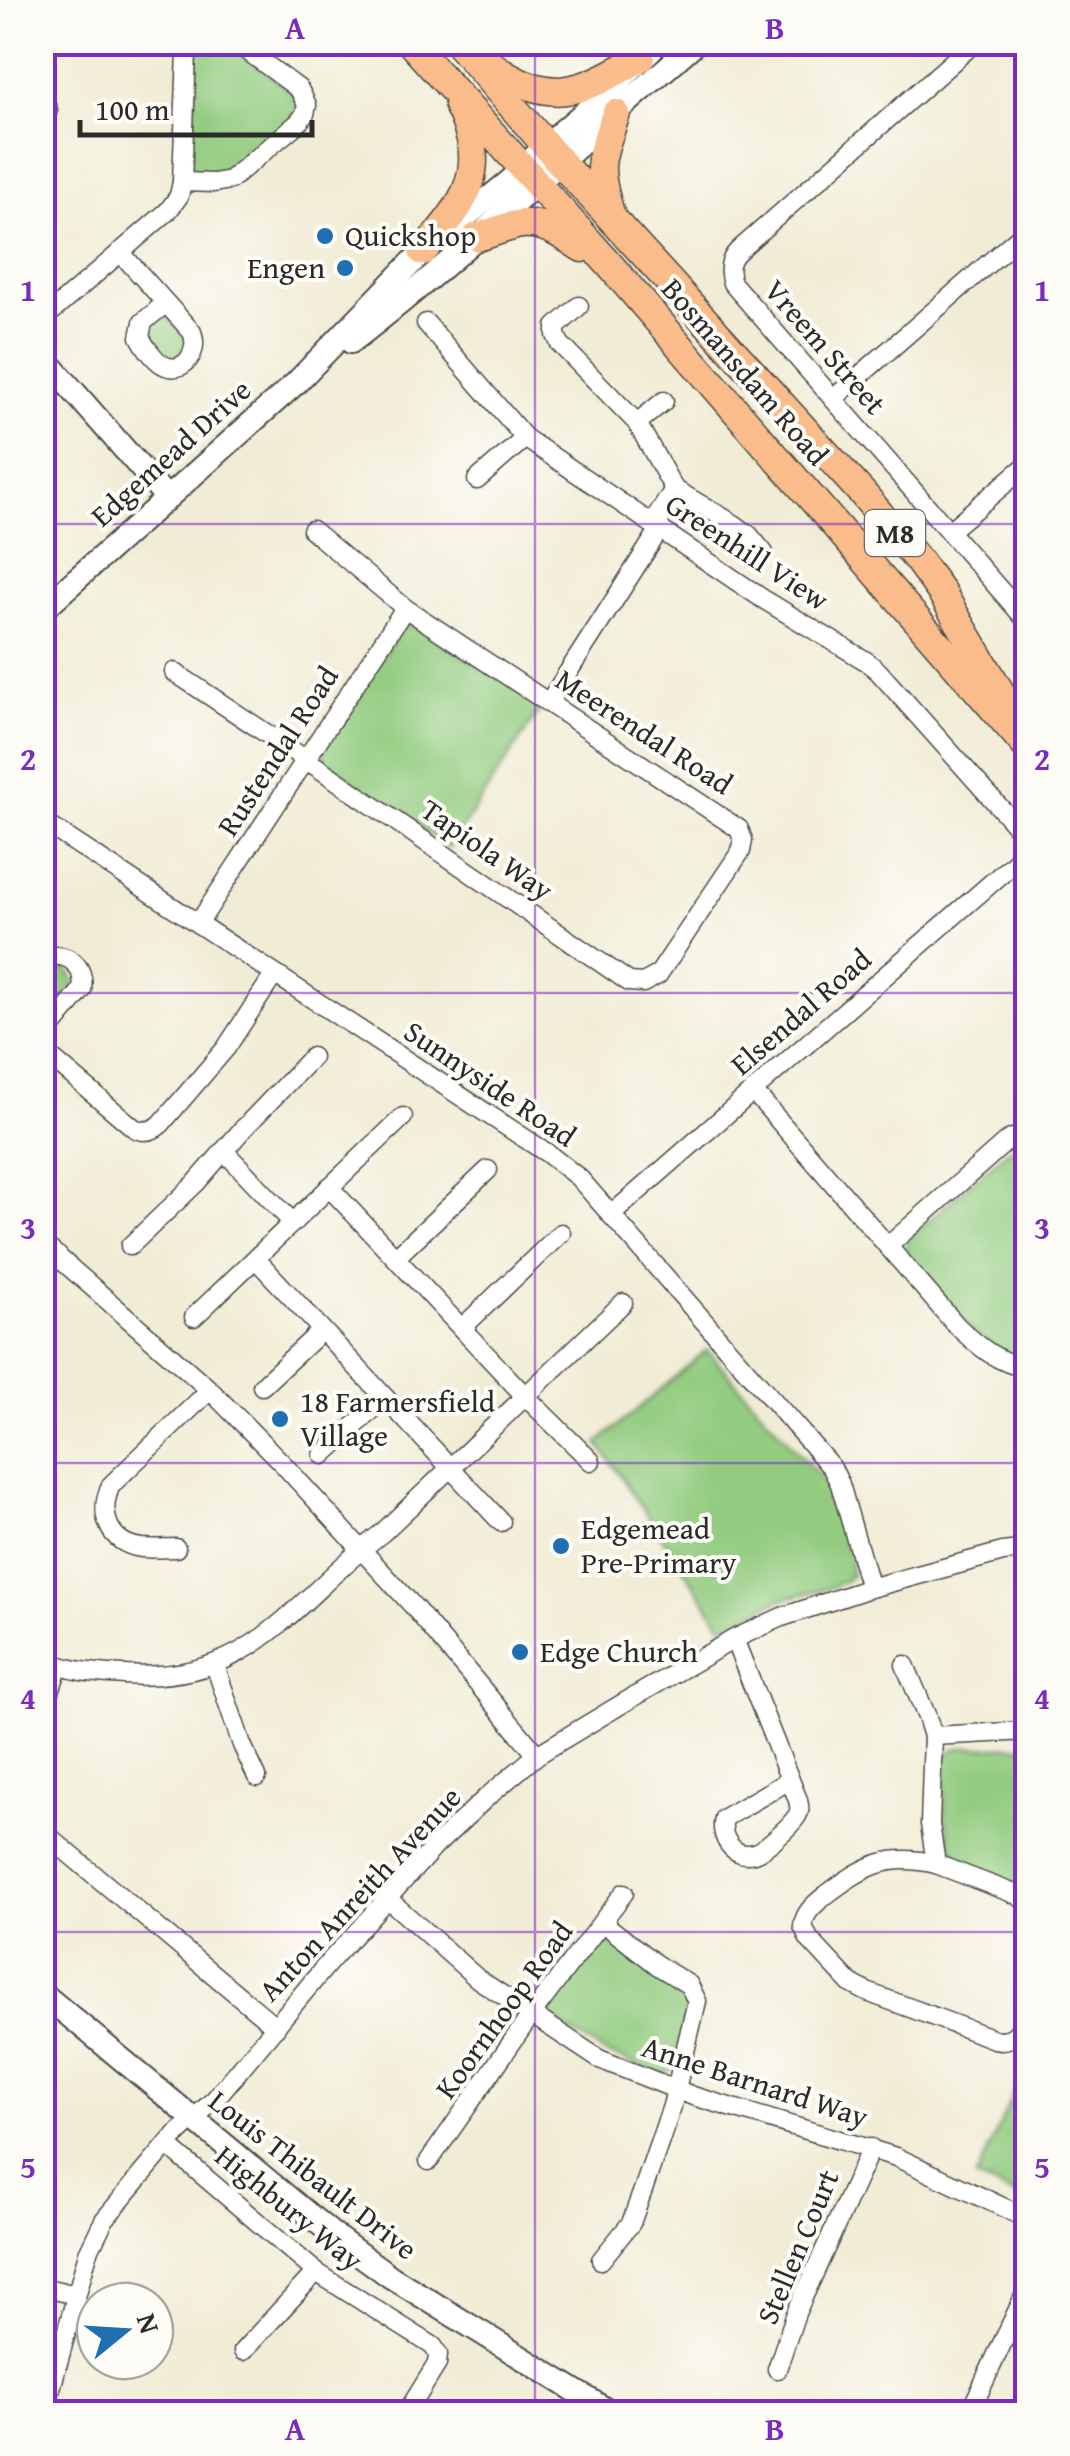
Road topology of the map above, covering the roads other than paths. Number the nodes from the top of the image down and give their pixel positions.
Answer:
1 (185, 42) edge
2 (203, 42) edge
3 (410, 42) edge
4 (460, 42) edge
5 (696, 42) edge
6 (975, 42) edge
7 (649, 50) edge
8 (445, 82) junction
9 (42, 98) edge
10 (616, 114) junction
11 (42, 124) edge
12 (554, 154) junction
13 (530, 176) junction
14 (182, 182) junction
15 (611, 217) junction
16 (1028, 229) edge
17 (477, 237) junction
18 (423, 251) junction
19 (120, 252) junction
20 (616, 272) junction
21 (166, 303) dead end
22 (579, 306) dead end
23 (42, 320) edge
24 (426, 324) dead end
25 (42, 355) edge
26 (296, 383) junction
27 (833, 399) junction
28 (664, 401) dead end
29 (637, 424) junction
30 (525, 438) junction
31 (1028, 464) edge
32 (477, 480) dead end
33 (674, 489) junction
34 (166, 496) junction
35 (660, 529) junction
36 (312, 530) dead end
37 (949, 531) junction
38 (764, 552) dead end
39 (405, 608) junction
40 (42, 610) edge
41 (1028, 622) edge
42 (174, 672) dead end
43 (549, 702) junction
44 (1028, 733) edge
45 (1028, 748) edge
46 (305, 759) junction
47 (42, 821) edge
48 (1028, 839) edge
49 (1028, 851) edge
50 (198, 924) junction
51 (42, 959) edge
52 (274, 975) junction
53 (638, 984) joint
54 (42, 1039) edge
55 (42, 1050) edge
56 (312, 1057) dead end
57 (751, 1093) junction
58 (402, 1116) dead end
59 (1028, 1137) edge
60 (224, 1151) junction
61 (488, 1170) dead end
62 (329, 1187) junction
63 (612, 1215) junction
64 (292, 1222) junction
65 (561, 1233) dead end
66 (42, 1243) edge
67 (130, 1246) dead end
68 (888, 1246) junction
69 (58, 1256) junction
70 (396, 1257) junction
71 (256, 1258) junction
72 (42, 1274) edge
73 (623, 1303) dead end
74 (194, 1317) dead end
75 (463, 1327) junction
76 (322, 1330) junction
77 (1028, 1368) edge
78 (262, 1386) dead end
79 (210, 1390) junction
80 (525, 1396) junction
81 (385, 1398) junction
82 (324, 1455) dead end
83 (591, 1461) dead end
84 (451, 1468) junction
85 (501, 1522) dead end
86 (176, 1548) dead end
87 (360, 1549) junction
88 (1028, 1550) edge
89 (870, 1588) junction
90 (734, 1639) junction
91 (50, 1662) edge
92 (215, 1665) junction
93 (904, 1665) dead end
94 (42, 1716) edge
95 (1028, 1731) edge
96 (932, 1736) junction
97 (537, 1755) junction
98 (256, 1777) dead end
99 (790, 1780) junction
100 (42, 1828) edge
101 (936, 1864) junction
102 (624, 1893) dead end
103 (388, 1899) junction
104 (1028, 1899) edge
105 (602, 1922) junction
106 (42, 1993) edge
107 (1028, 2010) edge
108 (531, 2014) junction
109 (276, 2026) junction
110 (676, 2090) junction
111 (194, 2119) junction
112 (167, 2145) junction
113 (871, 2148) junction
114 (429, 2161) dead end
115 (1028, 2219) edge
116 (601, 2260) dead end
117 (316, 2272) junction
118 (80, 2281) edge
119 (42, 2286) edge
120 (1028, 2288) edge
121 (75, 2295) edge
122 (75, 2299) edge
123 (242, 2351) dead end
124 (777, 2369) dead end
125 (608, 2412) edge
126 (44, 2414) edge
127 (406, 2414) edge
128 (969, 2414) edge

1 - 14 street
2 - 14 street
3 - 8 main road, Bosmansdam Road / M8
4 - 7 main road
4 - 12 main road, Bosmansdam Road / M8
5 - 10 street
6 - 27 street, Vreem Street
7 - 12 street
8 - 13 main road, Bosmansdam Road / M8
8 - 18 main road
9 - 11 street
10 - 12 street
10 - 15 main road
12 - 13 street
12 - 15 main road, Bosmansdam Road / M8
13 - 17 street, Edgemead Drive
13 - 18 street, Edgemead Drive
13 - 20 main road, Bosmansdam Road / M8
14 - 19 street
15 - 44 main road, Bosmansdam Road / M8
16 - 27 street
17 - 20 main road
17 - 26 street, Edgemead Drive
18 - 26 street, Edgemead Drive
19 - 21 street
19 - 23 street
20 - 45 main road, Bosmansdam Road / M8
22 - 29 street
24 - 30 street, Greenhill View
25 - 34 street
26 - 34 street, Edgemead Drive
27 - 37 street, Vreem Street
28 - 29 street
29 - 33 street
30 - 32 street
30 - 35 street, Greenhill View
31 - 37 street
33 - 35 street
33 - 38 street
34 - 40 street, Edgemead Drive
35 - 43 street
35 - 48 street, Greenhill View
36 - 39 street, Meerendal Road
37 - 41 street, Vreem Street
39 - 43 street, Meerendal Road
39 - 46 street, Rustendal Road
42 - 46 street, Tapiola Way
43 - 53 street, Meerendal Road
46 - 50 street, Rustendal Road
46 - 53 street, Tapiola Way
47 - 50 street, Sunnyside Road
49 - 57 street, Elsendal Road
50 - 52 street, Sunnyside Road
51 - 54 street
52 - 55 street
52 - 63 street, Sunnyside Road
56 - 60 street
57 - 63 street, Elsendal Road
57 - 68 street
58 - 62 street
59 - 68 street
60 - 64 street
60 - 67 street
61 - 70 street
62 - 64 street
62 - 70 street
63 - 89 street, Sunnyside Road
64 - 71 street
65 - 75 street
66 - 69 street
68 - 77 street
69 - 72 street
69 - 79 street
70 - 75 street
71 - 74 street
71 - 76 street
73 - 80 street
75 - 80 street
76 - 78 street
76 - 81 street
79 - 86 street
79 - 87 street
80 - 83 street
80 - 84 street
81 - 82 street
81 - 84 street
84 - 85 street
84 - 87 street
87 - 92 street
87 - 97 street
88 - 89 street, Anton Anreith Avenue
89 - 90 street, Anton Anreith Avenue
90 - 97 street, Anton Anreith Avenue
90 - 99 street
91 - 92 street
91 - 94 street
92 - 98 street
93 - 96 street
95 - 96 street
96 - 101 street
97 - 103 street, Anton Anreith Avenue
99 - 99 street
100 - 109 street
101 - 104 street
101 - 107 street
102 - 105 street, Koornhoop Road
103 - 108 street, Anne Barnard Way
103 - 109 street, Anton Anreith Avenue
105 - 108 street, Koornhoop Road
105 - 110 street
106 - 111 street, Louis Thibault Drive
108 - 110 street, Anne Barnard Way
108 - 114 street, Koornhoop Road
109 - 111 street, Anton Anreith Avenue
110 - 113 street, Anne Barnard Way
110 - 116 street
111 - 112 street, Anton Anreith Avenue
111 - 125 street, Louis Thibault Drive
112 - 117 street, Highbury Way
112 - 118 street, Anton Anreith Avenue
113 - 115 street, Anne Barnard Way
113 - 124 street, Stellen Court
117 - 123 street
117 - 127 street, Highbury Way
119 - 121 street
120 - 128 street
122 - 126 street, Anton Anreith Avenue

